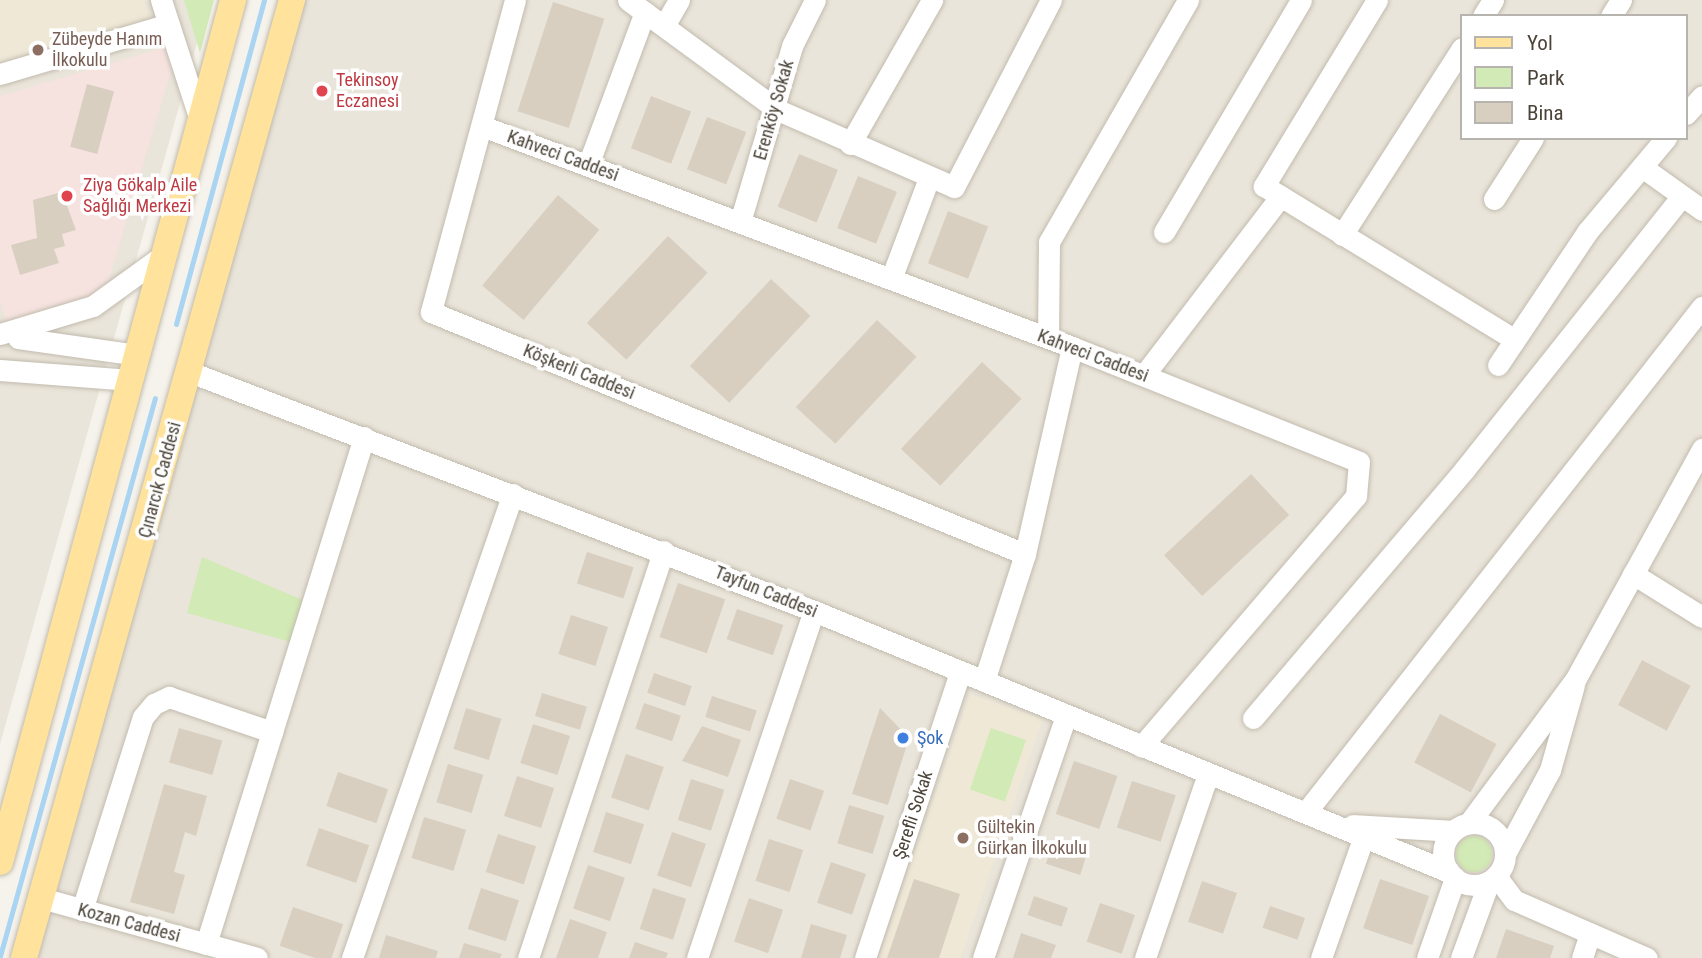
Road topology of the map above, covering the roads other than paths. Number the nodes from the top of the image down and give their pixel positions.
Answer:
1 (161, 0) edge
2 (233, 0) edge
3 (292, 0) edge
4 (515, 0) edge
5 (680, 0) edge
6 (815, 0) edge
7 (932, 0) edge
8 (1051, 0) edge
9 (1188, 0) edge
10 (1301, 0) edge
11 (1377, 0) edge
12 (636, 6) edge
13 (169, 24) junction
14 (664, 26) junction
15 (1460, 51) edge
16 (0, 74) edge
17 (1702, 96) edge
18 (778, 110) junction
19 (1688, 112) edge
20 (200, 120) junction
21 (481, 126) junction
22 (1531, 140) edge
23 (1664, 140) edge
24 (850, 144) junction
25 (587, 165) junction
26 (1642, 167) junction
27 (929, 178) junction
28 (1280, 196) junction
29 (1682, 197) junction
30 (1494, 199) dead end
31 (1702, 211) edge
32 (740, 222) junction
33 (1164, 232) dead end
34 (1342, 234) junction
35 (162, 256) junction
36 (891, 279) junction
37 (1702, 307) edge
38 (0, 335) edge
39 (1048, 338) junction
40 (1515, 340) junction
41 (1072, 347) junction
42 (137, 355) junction
43 (1498, 365) dead end
44 (0, 370) edge
45 (190, 372) junction
46 (1144, 375) junction
47 (131, 380) junction
48 (364, 437) junction
49 (1702, 449) edge
50 (513, 494) junction
51 (663, 551) junction
52 (1026, 554) junction
53 (1633, 574) junction
54 (814, 611) junction
55 (1702, 617) edge
56 (960, 672) junction
57 (1575, 680) junction
58 (984, 681) junction
59 (1066, 716) junction
60 (1253, 718) dead end
61 (272, 732) junction
62 (1141, 747) junction
63 (1208, 774) junction
64 (1306, 812) junction
65 (1337, 824) junction
66 (1461, 827) junction
67 (1364, 836) junction
68 (1506, 852) junction
69 (0, 862) edge
70 (1452, 875) junction
71 (1492, 879) junction
72 (41, 898) junction
73 (82, 910) junction
74 (1590, 933) junction
75 (206, 944) junction
76 (24, 958) edge
77 (257, 958) edge
78 (352, 958) edge
79 (528, 958) edge
80 (697, 958) edge
81 (865, 958) edge
82 (983, 958) edge
83 (1145, 958) edge
84 (1321, 958) edge
85 (1427, 958) edge
86 (1461, 958) edge
87 (1582, 958) edge
88 (1647, 958) edge

1 - 13 street
2 - 20 main road
3 - 45 main road, Çınarcık Caddesi
4 - 21 street, Köşkerli Caddesi
5 - 14 street
6 - 18 street, Erenköy Sokak
7 - 24 street
8 - 27 street
9 - 39 street
10 - 33 street
11 - 28 street
12 - 14 street
12 - 25 street
13 - 16 street
13 - 20 street
14 - 18 street
15 - 34 street
17 - 19 street
18 - 24 street
18 - 32 street, Erenköy Sokak
20 - 35 main road
21 - 25 street, Kahveci Caddesi
21 - 52 street, Köşkerli Caddesi
22 - 30 street
23 - 26 street
24 - 27 street
25 - 32 street, Kahveci Caddesi
26 - 29 street
26 - 40 street
27 - 36 street
28 - 34 street
28 - 46 street
29 - 31 street
29 - 60 street
32 - 36 street, Kahveci Caddesi
34 - 40 street
35 - 38 street
35 - 42 main road
36 - 39 street, Kahveci Caddesi
37 - 64 street
38 - 42 street
39 - 41 street, Kahveci Caddesi
40 - 43 street
41 - 46 street, Kahveci Caddesi
41 - 52 street
42 - 47 main road
44 - 47 street
45 - 48 street, Tayfun Caddesi
45 - 72 main road, Çınarcık Caddesi
46 - 62 street, Kahveci Caddesi
47 - 69 main road
48 - 50 street, Tayfun Caddesi
48 - 61 street
49 - 53 street
50 - 51 street, Tayfun Caddesi
50 - 78 street
51 - 54 street, Tayfun Caddesi
51 - 79 street
52 - 58 street
53 - 55 street
53 - 57 street
54 - 56 street, Tayfun Caddesi
54 - 80 street
56 - 58 street, Tayfun Caddesi
56 - 81 street, Şerefli Sokak
57 - 66 street
57 - 68 street
58 - 59 street, Tayfun Caddesi
59 - 62 street, Tayfun Caddesi
59 - 82 street
61 - 73 street
61 - 75 street
62 - 63 street, Tayfun Caddesi
63 - 64 street, Tayfun Caddesi
63 - 83 street
64 - 65 street, Tayfun Caddesi
65 - 66 street
65 - 67 street
66 - 68 street
66 - 70 street
67 - 70 street
67 - 84 street
68 - 71 street
70 - 71 street
70 - 85 street
71 - 74 street
71 - 86 street
72 - 73 street, Kozan Caddesi
72 - 76 main road, Çınarcık Caddesi
73 - 75 street, Kozan Caddesi
74 - 87 street
74 - 88 street
75 - 77 street, Kozan Caddesi

